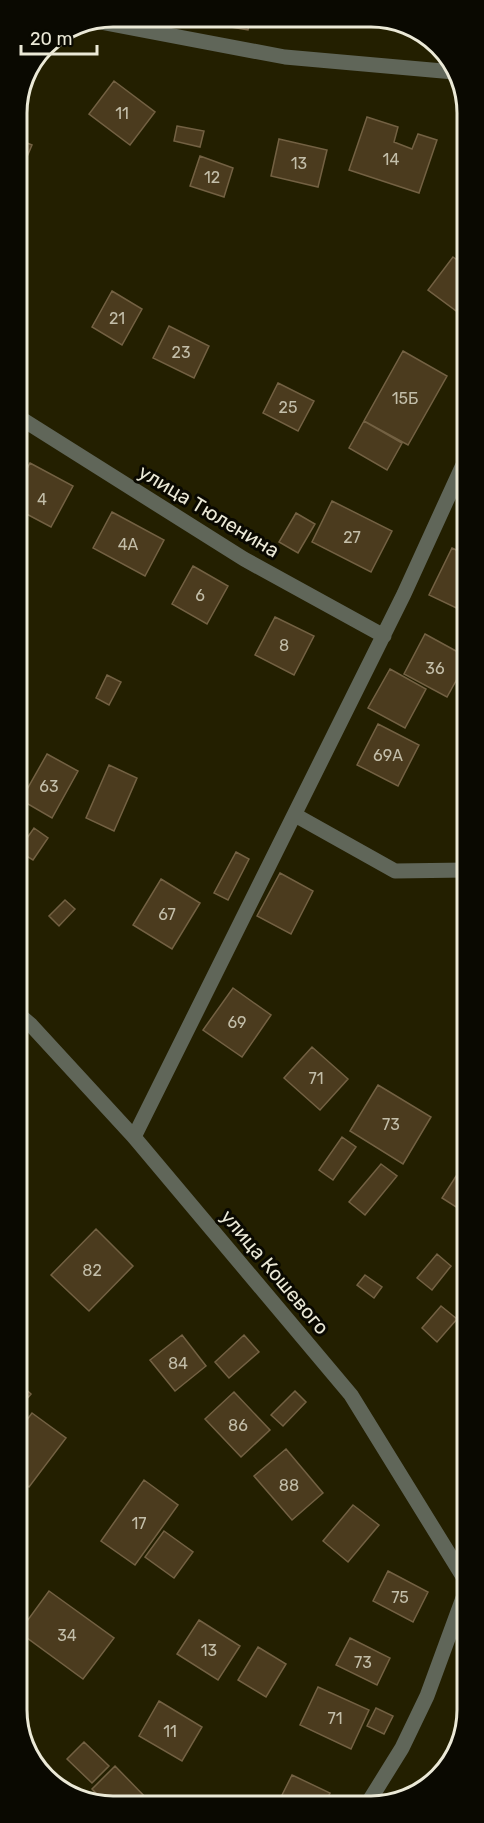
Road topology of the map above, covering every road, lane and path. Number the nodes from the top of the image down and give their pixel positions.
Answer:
1 (126, 27) edge
2 (446, 71) edge
3 (27, 422) edge
4 (457, 478) edge
5 (384, 636) junction
6 (295, 815) junction
7 (457, 870) edge
8 (27, 1022) edge
9 (134, 1137) junction
10 (457, 1569) edge
11 (457, 1613) edge
12 (372, 1796) edge

1 - 2 street
3 - 5 street, улица Тюленина
4 - 5 street
5 - 6 street
6 - 7 street
6 - 9 street
8 - 9 street, улица Кошевого
9 - 10 street, улица Кошевого
11 - 12 street

